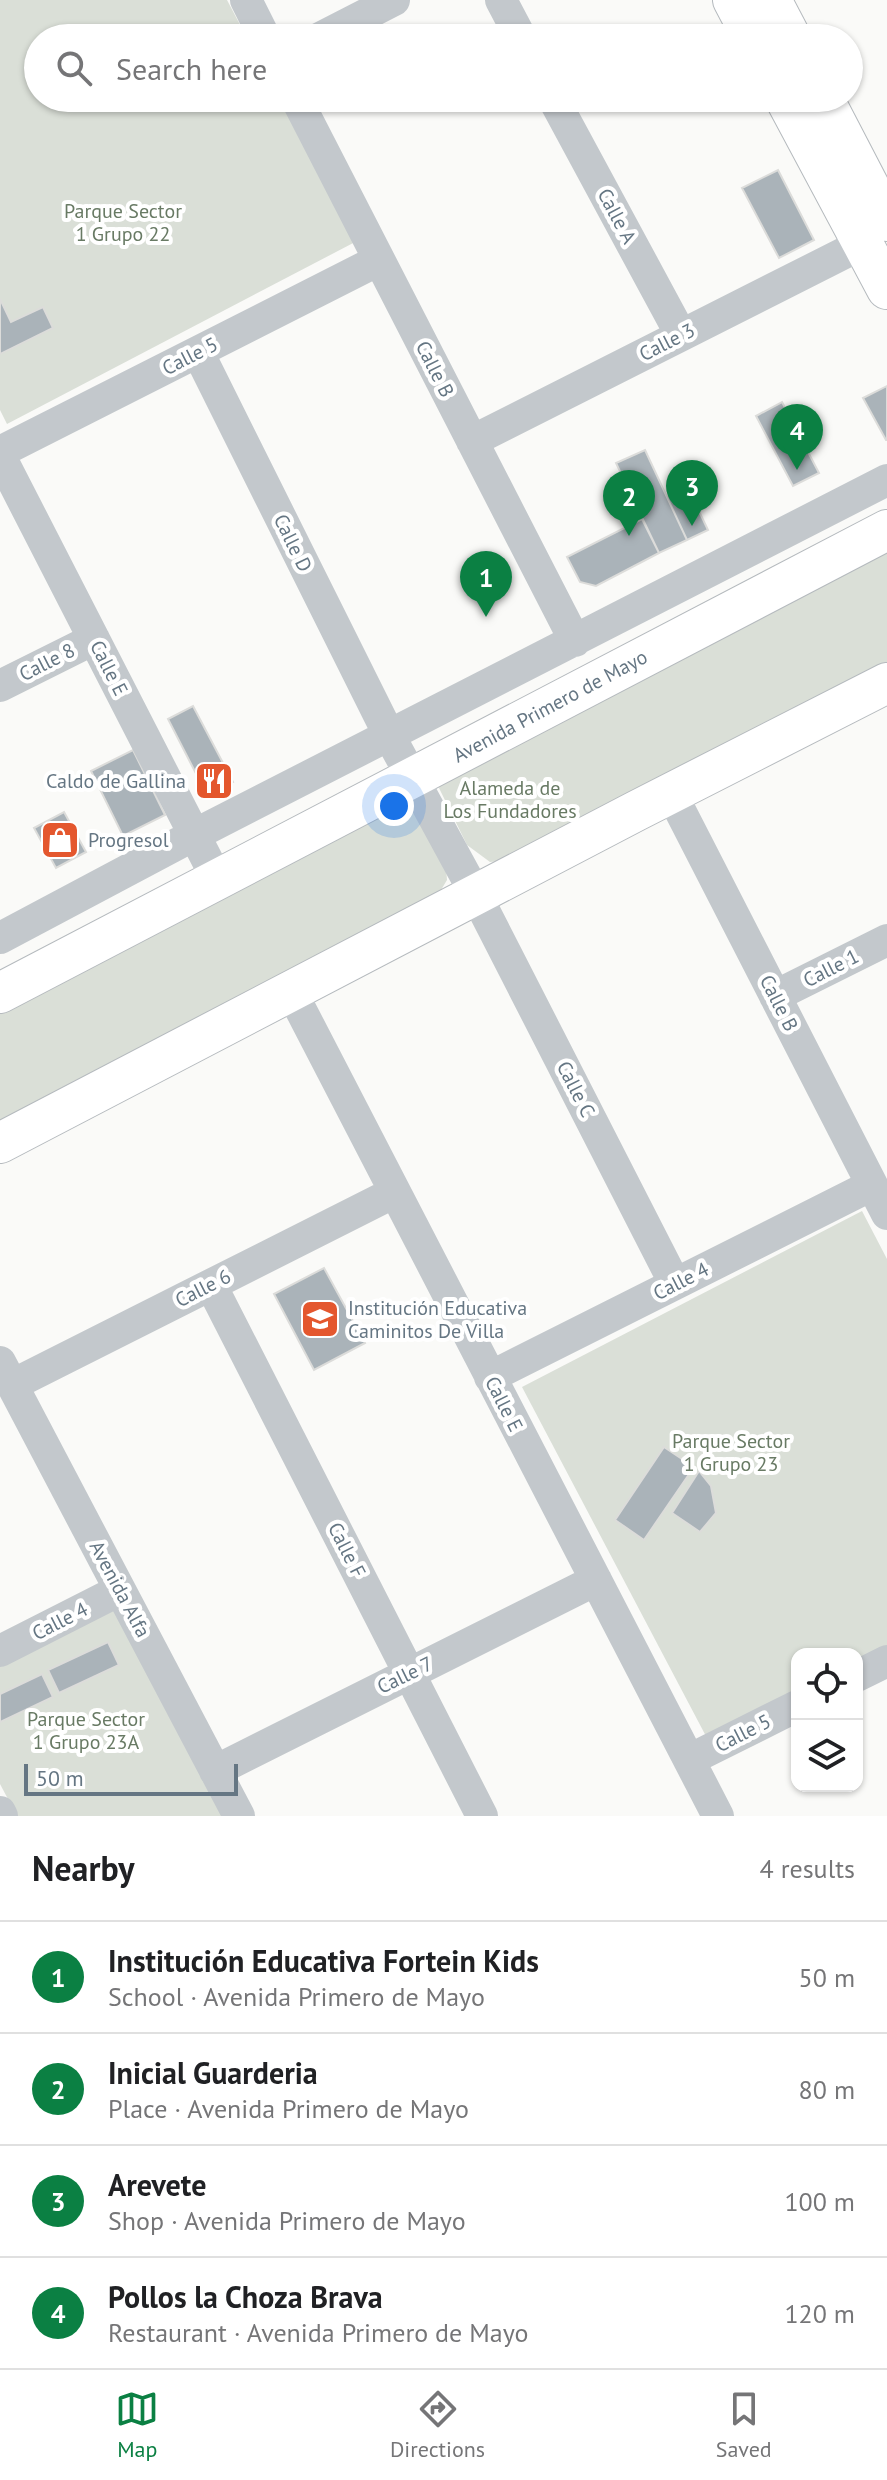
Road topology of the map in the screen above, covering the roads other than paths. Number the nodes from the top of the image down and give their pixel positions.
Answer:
1 (246, 0) edge
2 (394, 0) edge
3 (501, 0) edge
4 (733, 0) edge
5 (771, 0) edge
6 (258, 24) edge
7 (347, 24) edge
8 (514, 24) edge
9 (746, 24) edge
10 (784, 24) edge
11 (303, 112) edge
12 (561, 112) edge
13 (794, 112) edge
14 (828, 112) edge
15 (875, 232) edge
16 (379, 260) junction
17 (887, 289) edge
18 (681, 335) junction
19 (198, 352) junction
20 (472, 441) junction
21 (0, 454) edge
22 (887, 480) edge
23 (887, 530) edge
24 (94, 639) junction
25 (575, 641) junction
26 (887, 683) edge
27 (0, 686) edge
28 (389, 735) junction
29 (412, 778) junction
30 (671, 793) junction
31 (194, 835) junction
32 (217, 879) junction
33 (476, 895) junction
34 (0, 938) edge
35 (887, 940) edge
36 (291, 991) junction
37 (0, 993) edge
38 (775, 996) junction
39 (0, 1143) edge
40 (872, 1185) junction
41 (395, 1192) junction
42 (887, 1214) edge
43 (675, 1284) junction
44 (211, 1285) junction
45 (6, 1373) edge
46 (490, 1377) junction
47 (596, 1580) junction
48 (120, 1590) junction
49 (0, 1651) edge
50 (410, 1674) junction
51 (791, 1709) edge
52 (689, 1760) junction
53 (215, 1771) junction
54 (239, 1816) edge
55 (482, 1816) edge
56 (718, 1816) edge

1 - 6 street
2 - 7 street
3 - 8 street
4 - 9 main road
5 - 10 main road
11 - 16 street, Calle B
12 - 18 street, Calle A
13 - 15 main road
14 - 15 main road
15 - 17 main road
15 - 18 street, Calle 3
16 - 19 street, Calle 5
16 - 20 street, Calle B
18 - 20 street, Calle 3
19 - 21 street, Calle 5
19 - 28 street, Calle D
20 - 25 street, Calle B
21 - 24 street, Calle E
22 - 25 street
23 - 29 main road, Avenida Primero de Mayo
24 - 27 street, Calle 8
24 - 31 street, Calle E
25 - 28 street
26 - 30 main road
28 - 29 street, Calle D
28 - 31 street
29 - 32 main road, Avenida Primero de Mayo
29 - 33 street, Calle C
30 - 33 main road
30 - 38 street, Calle B
31 - 32 street, Calle E
31 - 34 street
32 - 37 main road, Avenida Primero de Mayo
33 - 36 main road
33 - 43 street, Calle C
35 - 38 street, Calle 1
36 - 39 main road
36 - 41 street, Calle E
38 - 40 street, Calle B
40 - 42 street, Calle B
40 - 43 street, Calle 4
41 - 44 street, Calle 6
41 - 46 street, Calle E
43 - 46 street, Calle 4
44 - 45 street, Calle 6
44 - 50 street, Calle F
45 - 48 street, Avenida Alfa
46 - 47 street, Calle E
47 - 50 street, Calle 7
47 - 52 street, Calle E
48 - 49 street, Calle 4
48 - 53 street, Avenida Alfa
50 - 53 street, Calle 7
50 - 55 street, Calle F
51 - 52 street, Calle 5
52 - 56 street, Calle E
53 - 54 street, Avenida Alfa

